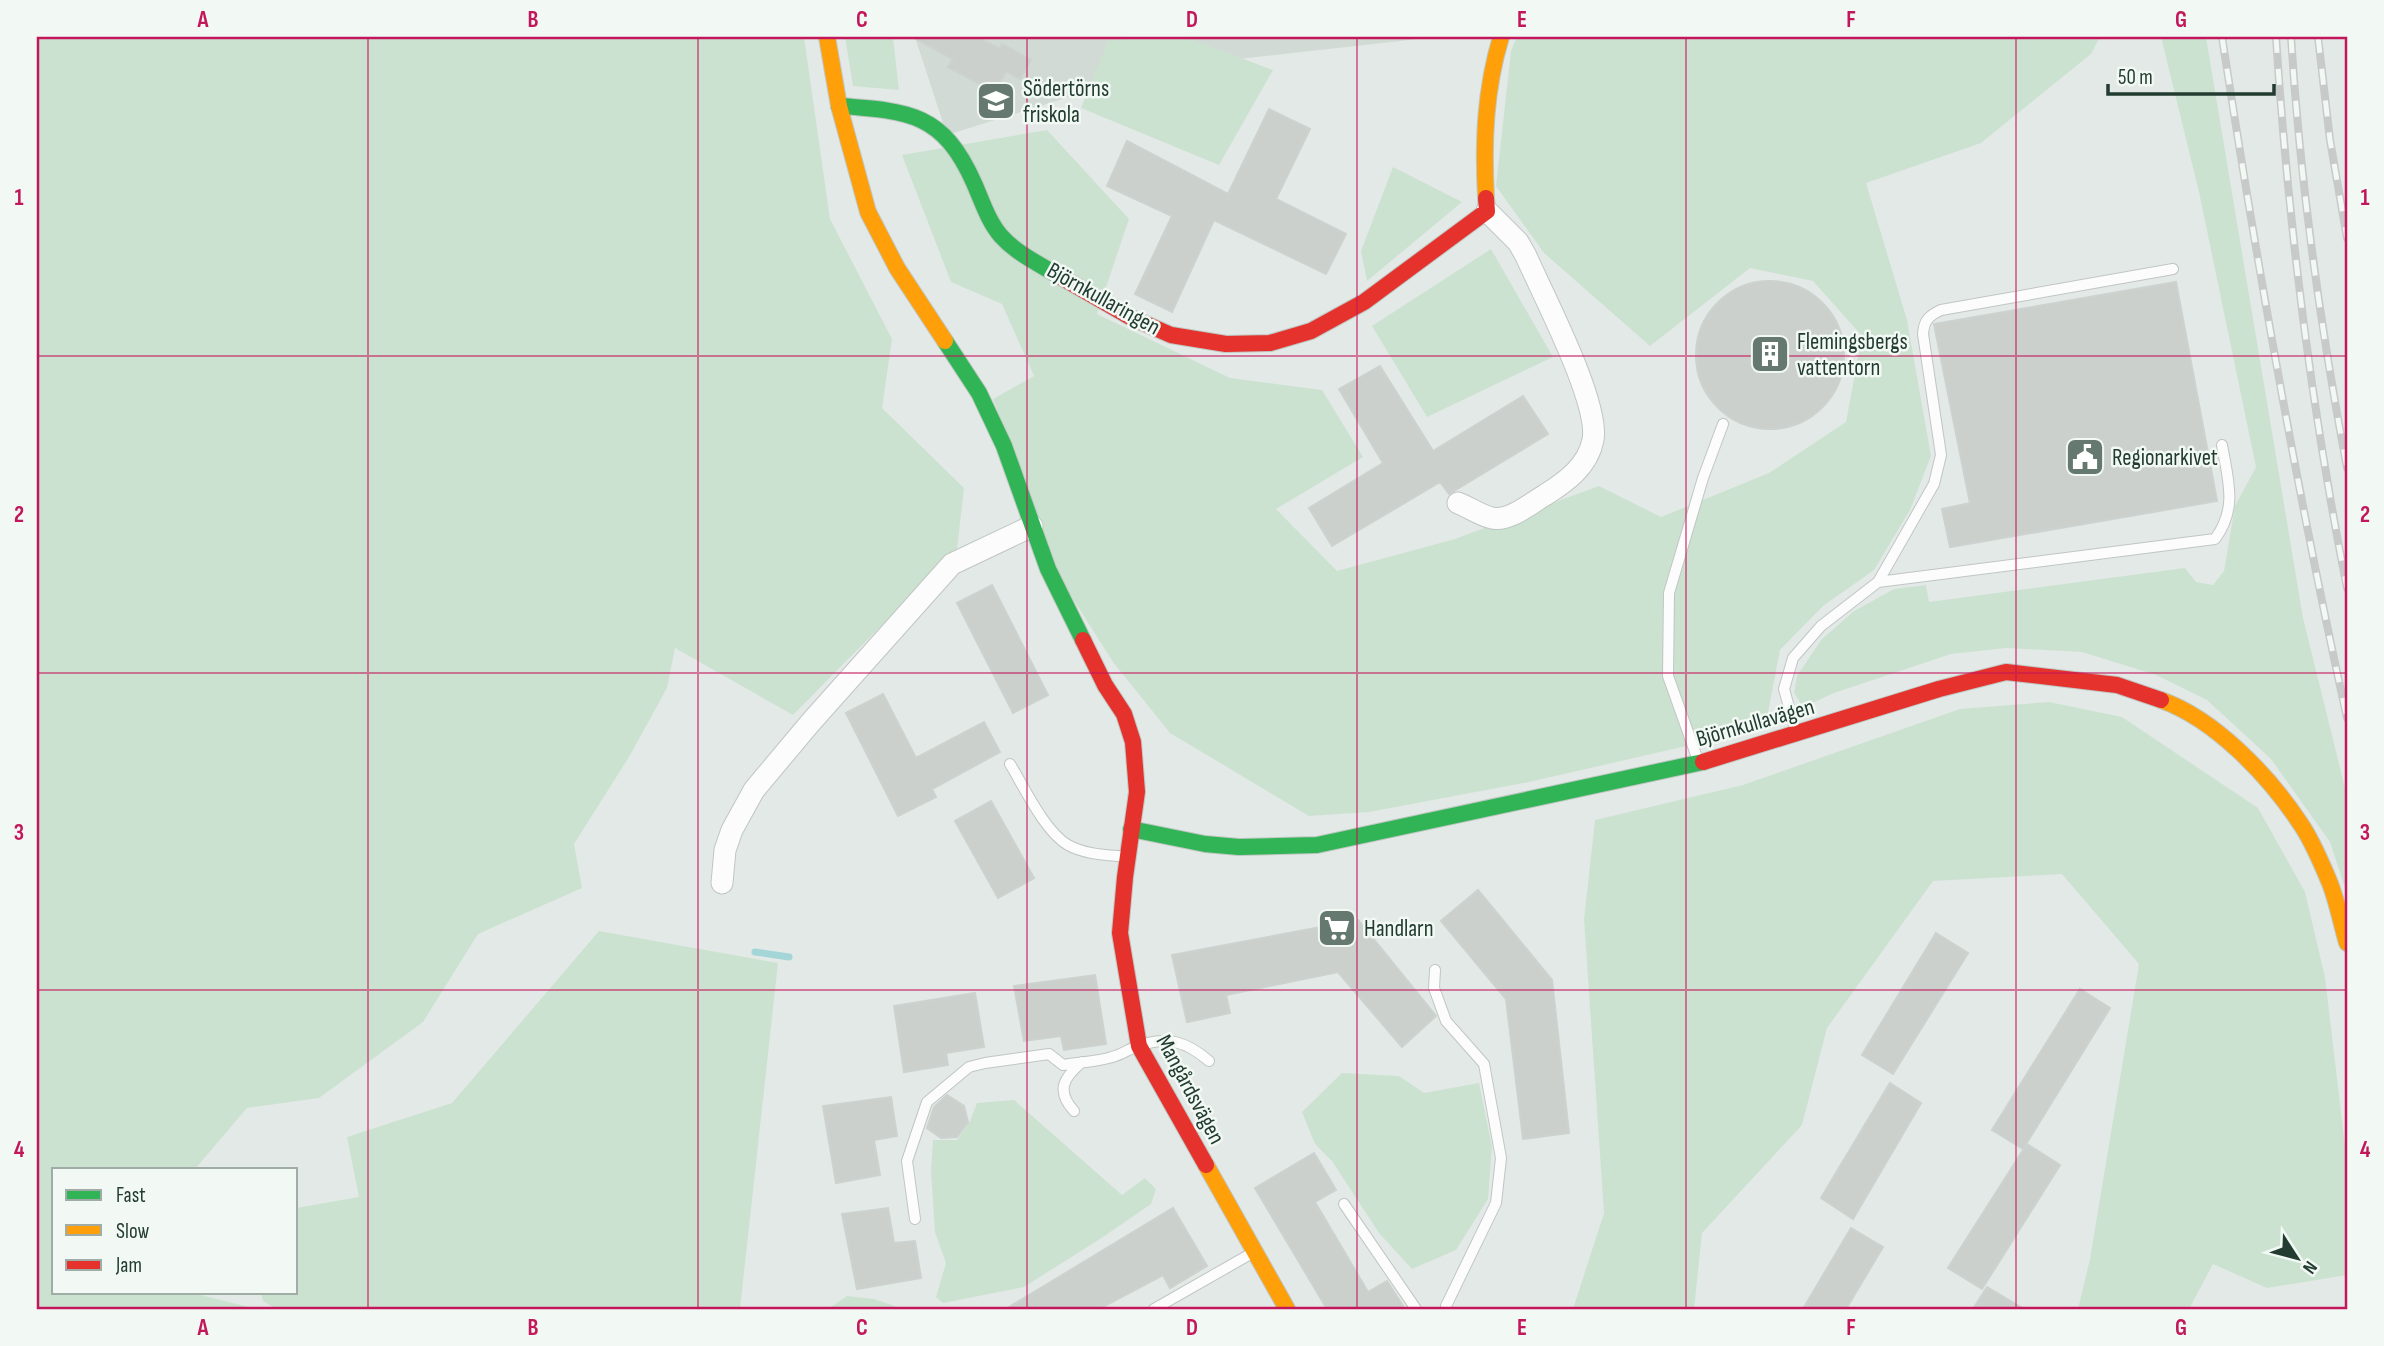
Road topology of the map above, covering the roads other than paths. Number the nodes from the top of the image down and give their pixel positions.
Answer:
1 (827, 37) edge
2 (1501, 37) edge
3 (839, 106) junction
4 (1487, 211) junction
5 (2173, 269) dead end
6 (1723, 424) dead end
7 (2222, 445) dead end
8 (1458, 503) dead end
9 (1032, 526) junction
10 (1878, 582) junction
11 (1797, 734) junction
12 (1699, 763) junction
13 (1010, 764) dead end
14 (1131, 829) junction
15 (1128, 857) junction
16 (722, 883) dead end
17 (2347, 943) edge
18 (1435, 970) dead end
19 (1139, 1046) junction
20 (1209, 1061) dead end
21 (1082, 1062) junction
22 (1074, 1111) dead end
23 (1344, 1204) dead end
24 (915, 1219) dead end
25 (1254, 1252) junction
26 (1446, 1306) dead end
27 (1154, 1309) edge
28 (1287, 1309) edge
29 (1416, 1309) edge

1 - 3 street
2 - 4 street
3 - 4 street, Björnkullaringen
3 - 9 street
4 - 8 street
5 - 10 lane
6 - 12 lane
7 - 10 lane
9 - 14 street
9 - 16 street
10 - 11 lane
11 - 12 street, Björnkullavägen
11 - 17 street, Björnkullavägen
12 - 14 street, Björnkullavägen
13 - 15 lane
14 - 15 street, Mangårdsvägen
15 - 19 street, Mangårdsvägen
18 - 26 lane
19 - 20 lane
19 - 21 lane
19 - 25 street, Mangårdsvägen
21 - 22 lane
21 - 24 lane
23 - 29 lane
25 - 27 lane
25 - 28 street, Mangårdsvägen

